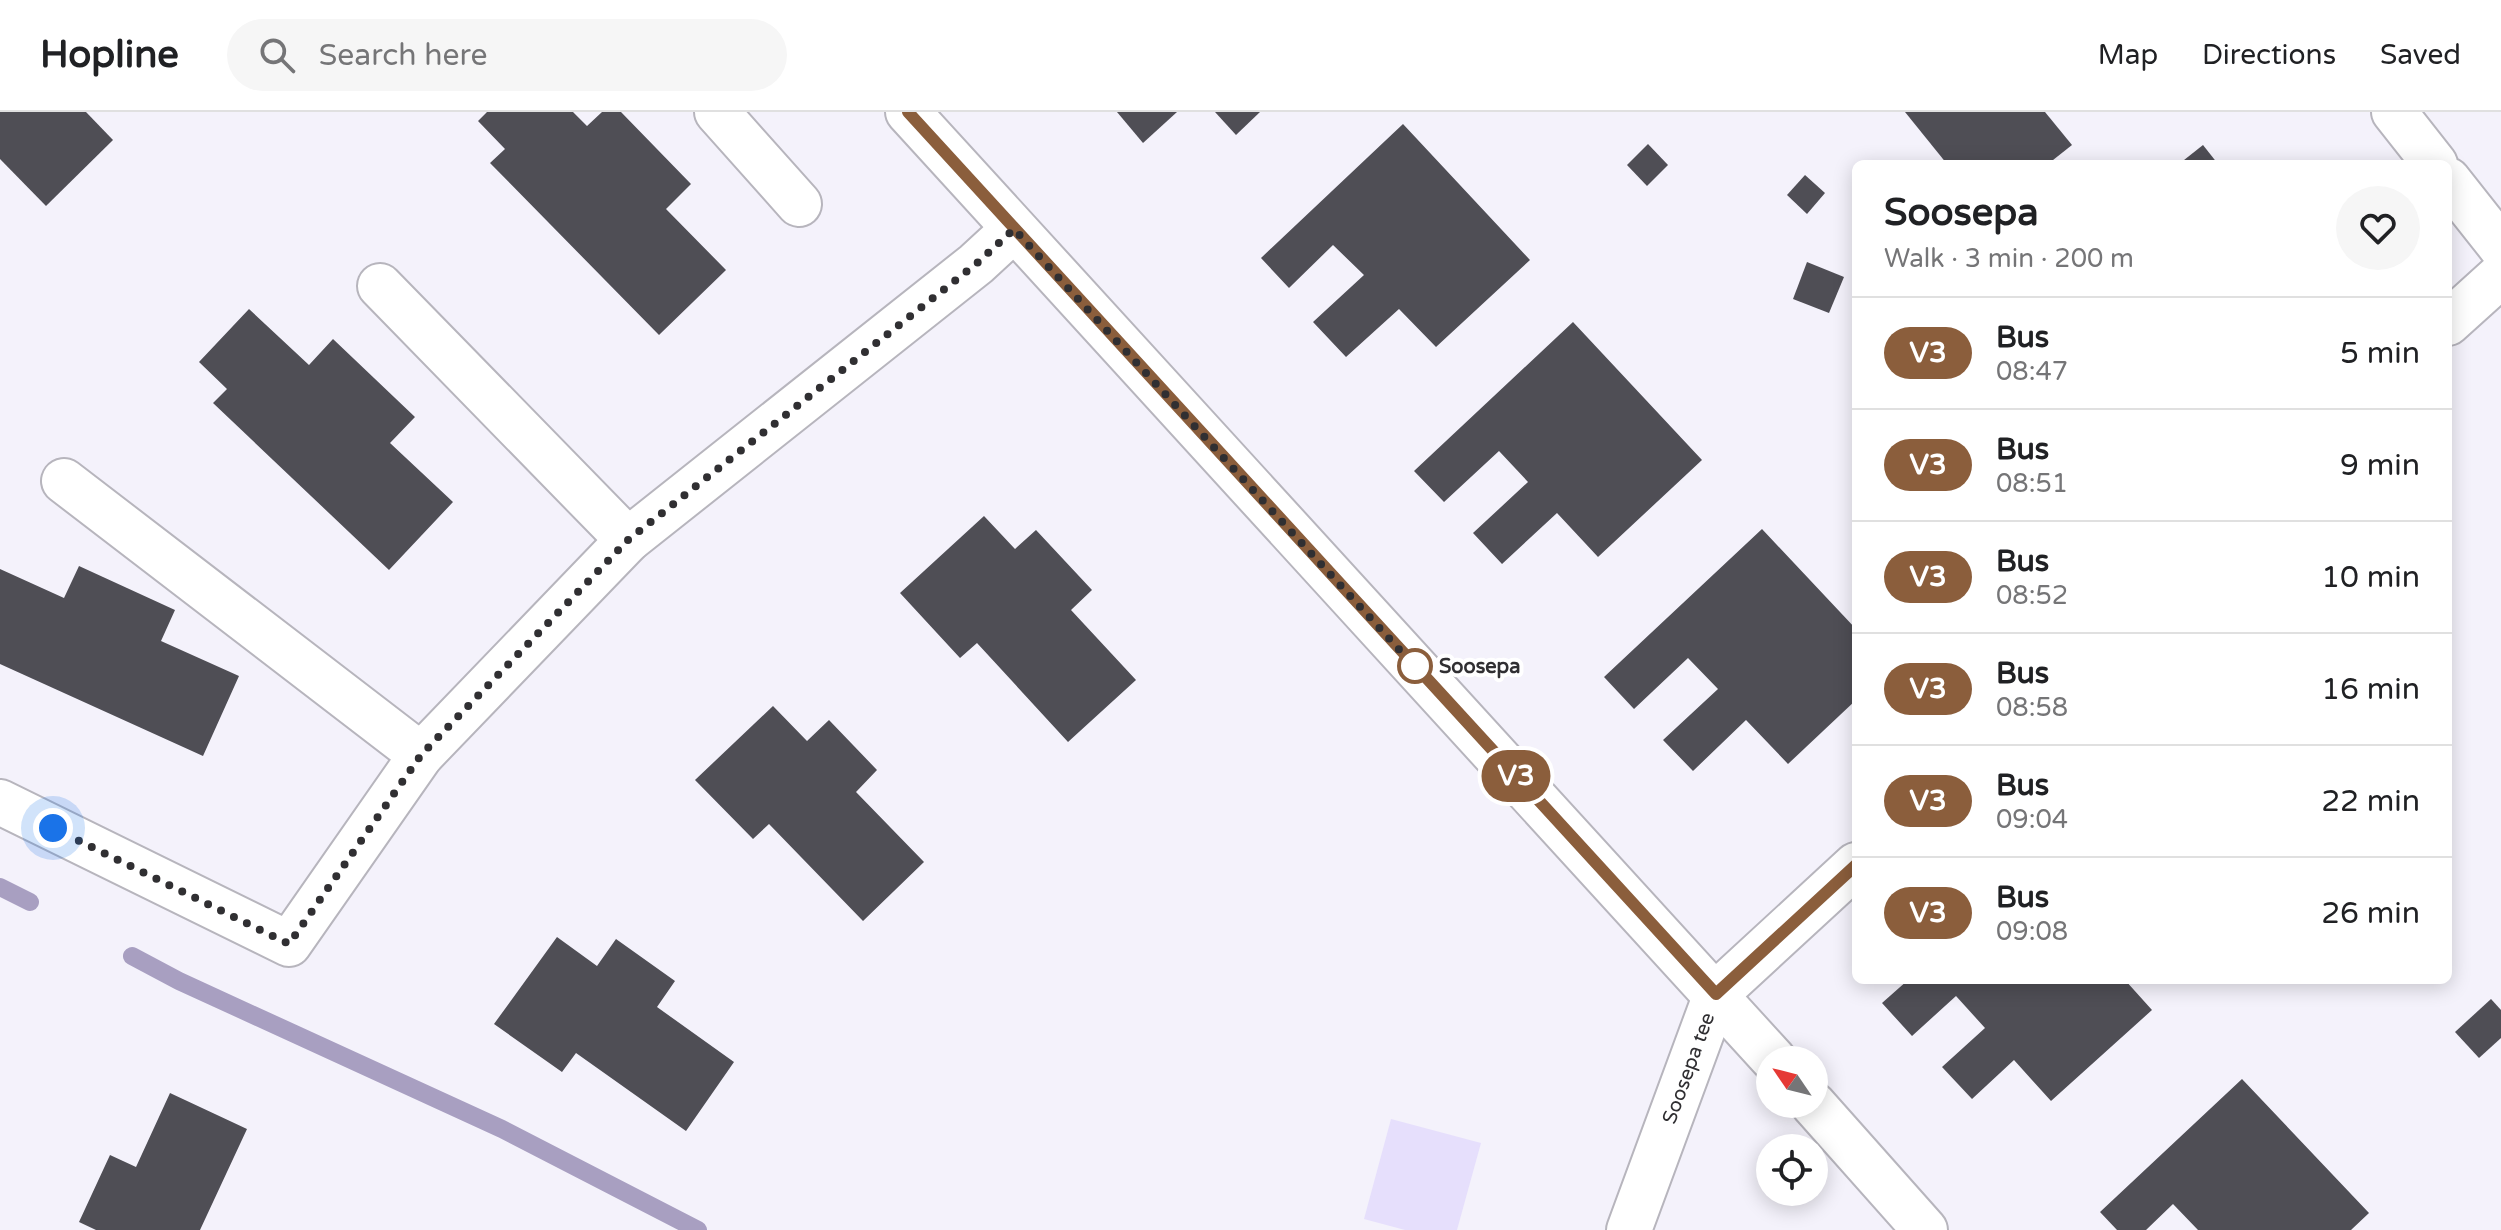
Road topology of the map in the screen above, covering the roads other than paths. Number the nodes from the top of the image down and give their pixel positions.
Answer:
1 (717, 112) edge
2 (908, 112) edge
3 (2394, 112) edge
4 (2432, 160) edge
5 (2452, 185) edge
6 (799, 204) dead end
7 (1014, 229) junction
8 (2501, 247) edge
9 (2501, 275) edge
10 (380, 286) dead end
11 (2452, 319) edge
12 (64, 481) dead end
13 (628, 540) junction
14 (421, 755) junction
15 (0, 802) edge
16 (1852, 869) edge
17 (1716, 994) junction
18 (1762, 1046) edge
19 (1825, 1118) edge
20 (1629, 1230) edge
21 (1925, 1230) edge

1 - 6 street
2 - 7 street
3 - 4 street
5 - 8 street
7 - 13 street
7 - 17 street
9 - 11 street
10 - 13 street
12 - 14 street
13 - 14 street
14 - 15 street
16 - 17 street, Soosepa tee
17 - 18 street
17 - 20 street, Soosepa tee
19 - 21 street

